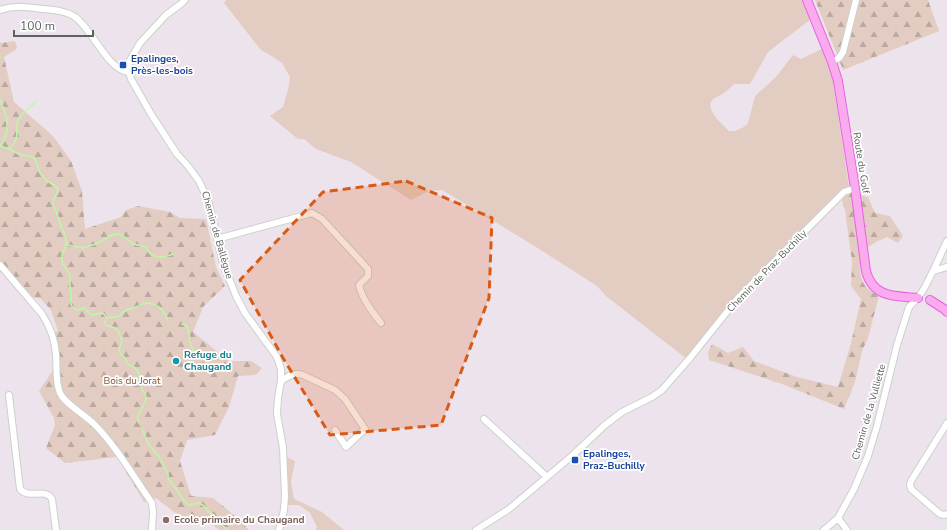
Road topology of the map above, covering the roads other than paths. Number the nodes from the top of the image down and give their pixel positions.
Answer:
1 (185, 0) edge
2 (807, 0) edge
3 (856, 0) edge
4 (0, 10) edge
5 (832, 62) junction
6 (128, 72) junction
7 (855, 188) junction
8 (217, 239) junction
9 (947, 241) edge
10 (0, 265) edge
11 (947, 267) edge
12 (933, 271) junction
13 (905, 297) junction
14 (918, 298) junction
15 (930, 300) joint
16 (908, 308) junction
17 (947, 312) edge
18 (381, 323) dead end
19 (281, 381) junction
20 (9, 395) dead end
21 (484, 419) dead end
22 (946, 427) edge
23 (335, 430) dead end
24 (547, 477) junction
25 (947, 514) edge
26 (838, 518) junction
27 (56, 530) edge
28 (152, 530) edge
29 (279, 530) edge
30 (476, 530) edge
31 (824, 530) edge
32 (847, 530) edge

1 - 6 street
2 - 5 main road, Route du Golf
3 - 5 street
4 - 6 street
5 - 7 main road, Route du Golf
6 - 8 street, Chemin de Ballègue
7 - 13 main road, Route du Golf
7 - 24 street, Chemin de Praz-Buchilly
8 - 18 street
8 - 19 street, Chemin de Ballègue
9 - 12 street, Chemin de la Vulliette
10 - 28 street
11 - 12 street
12 - 14 street, Chemin de la Vulliette
13 - 14 main road, Route du Golf
13 - 16 street
14 - 15 street
14 - 16 street, Chemin de la Vulliette
15 - 17 main road
16 - 26 street, Chemin de la Vulliette
19 - 23 street
19 - 29 street, Chemin de Ballègue
20 - 27 street
21 - 24 street
22 - 25 street
24 - 30 street, Chemin de Praz-Buchilly
26 - 31 street
26 - 32 street

